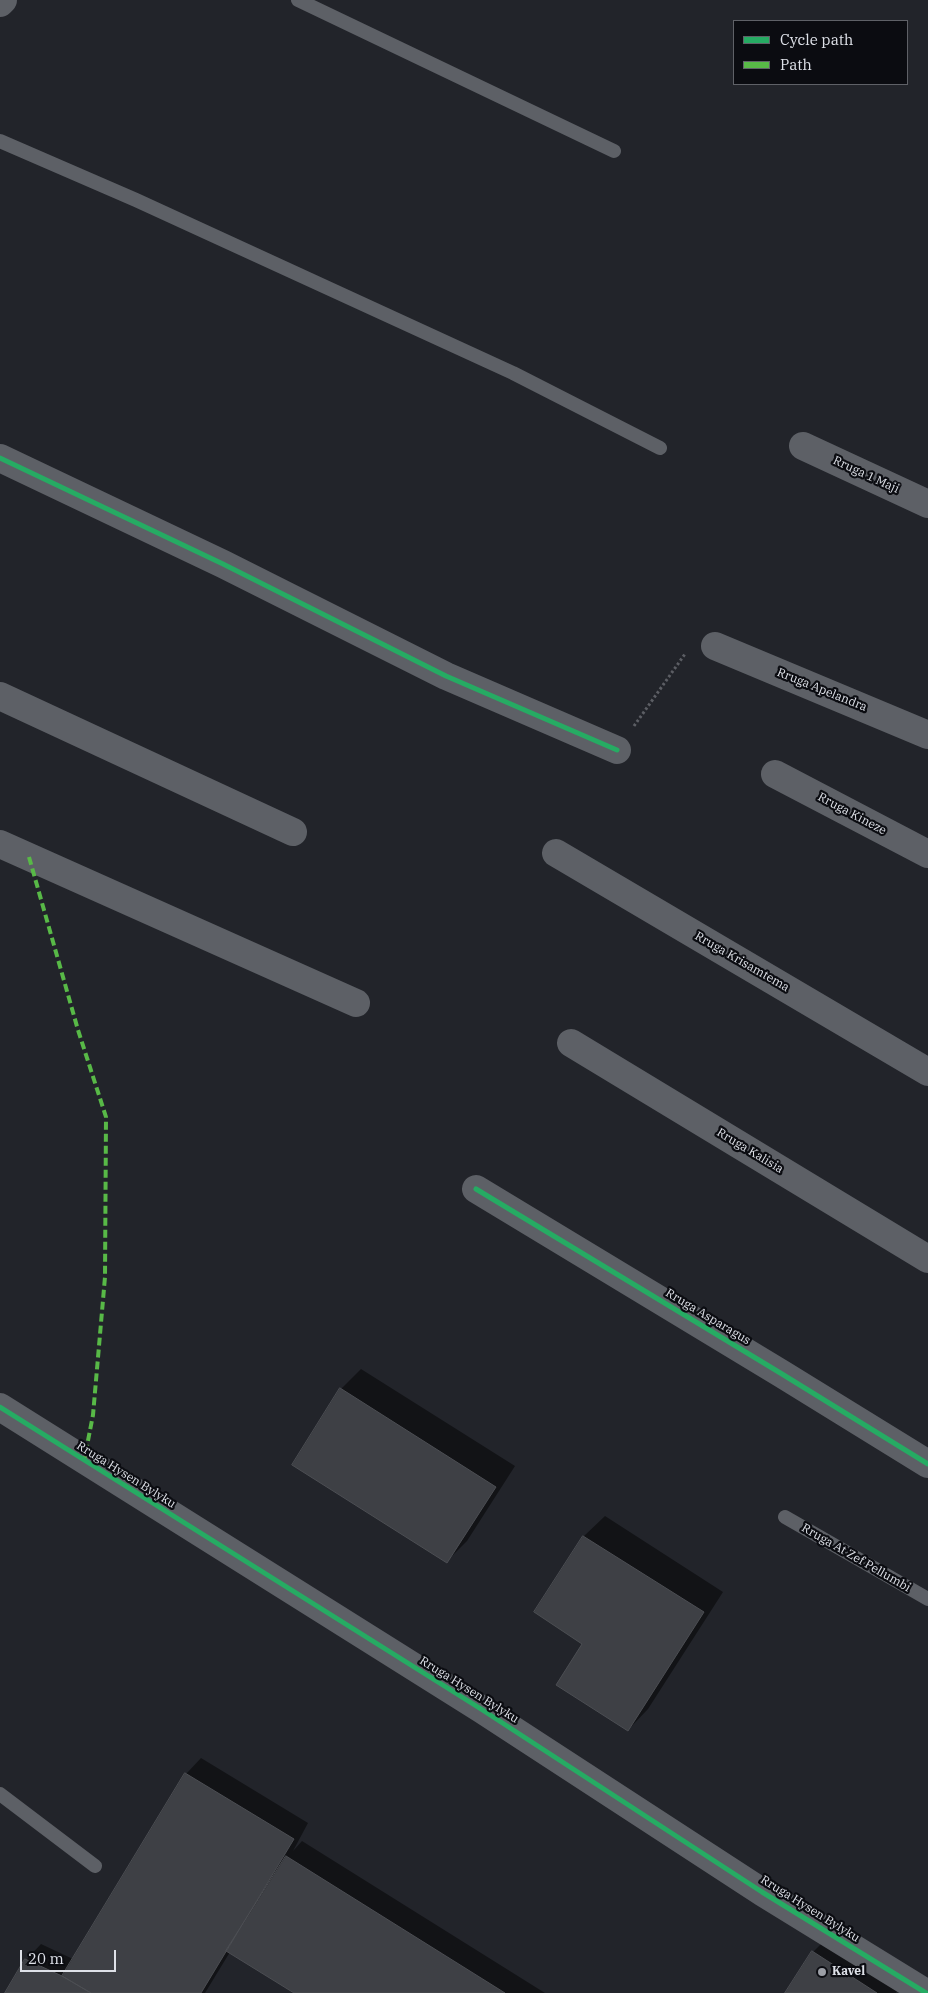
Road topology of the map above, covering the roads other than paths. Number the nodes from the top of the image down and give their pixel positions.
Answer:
1 (3, 0) edge
2 (298, 0) edge
3 (0, 3) edge
4 (0, 141) edge
5 (614, 152) dead end
6 (803, 446) dead end
7 (660, 448) dead end
8 (0, 458) edge
9 (928, 504) edge
10 (715, 646) road end
11 (0, 696) edge
12 (928, 735) edge
13 (617, 750) road end
14 (775, 774) dead end
15 (293, 832) dead end
16 (0, 844) edge
17 (556, 853) dead end
18 (928, 854) edge
19 (356, 1003) dead end
20 (571, 1044) dead end
21 (928, 1072) edge
22 (476, 1189) dead end
23 (928, 1259) edge
24 (0, 1407) edge
25 (928, 1464) edge
26 (785, 1518) dead end
27 (928, 1599) edge
28 (0, 1794) edge
29 (95, 1866) dead end
30 (926, 1993) edge

1 - 3 street
2 - 5 lane
4 - 7 lane
6 - 9 street, Rruga 1 Maji
8 - 13 street
10 - 12 street, Rruga Apelandra
11 - 15 street
14 - 18 street, Rruga Kineze
16 - 19 street
17 - 21 street, Rruga Krisamtema
20 - 23 street, Rruga Kalisia
22 - 25 street, Rruga Asparagus
24 - 30 street, Rruga Hysen Bylyku
26 - 27 lane, Rruga At Zef Pellumbi
28 - 29 lane

